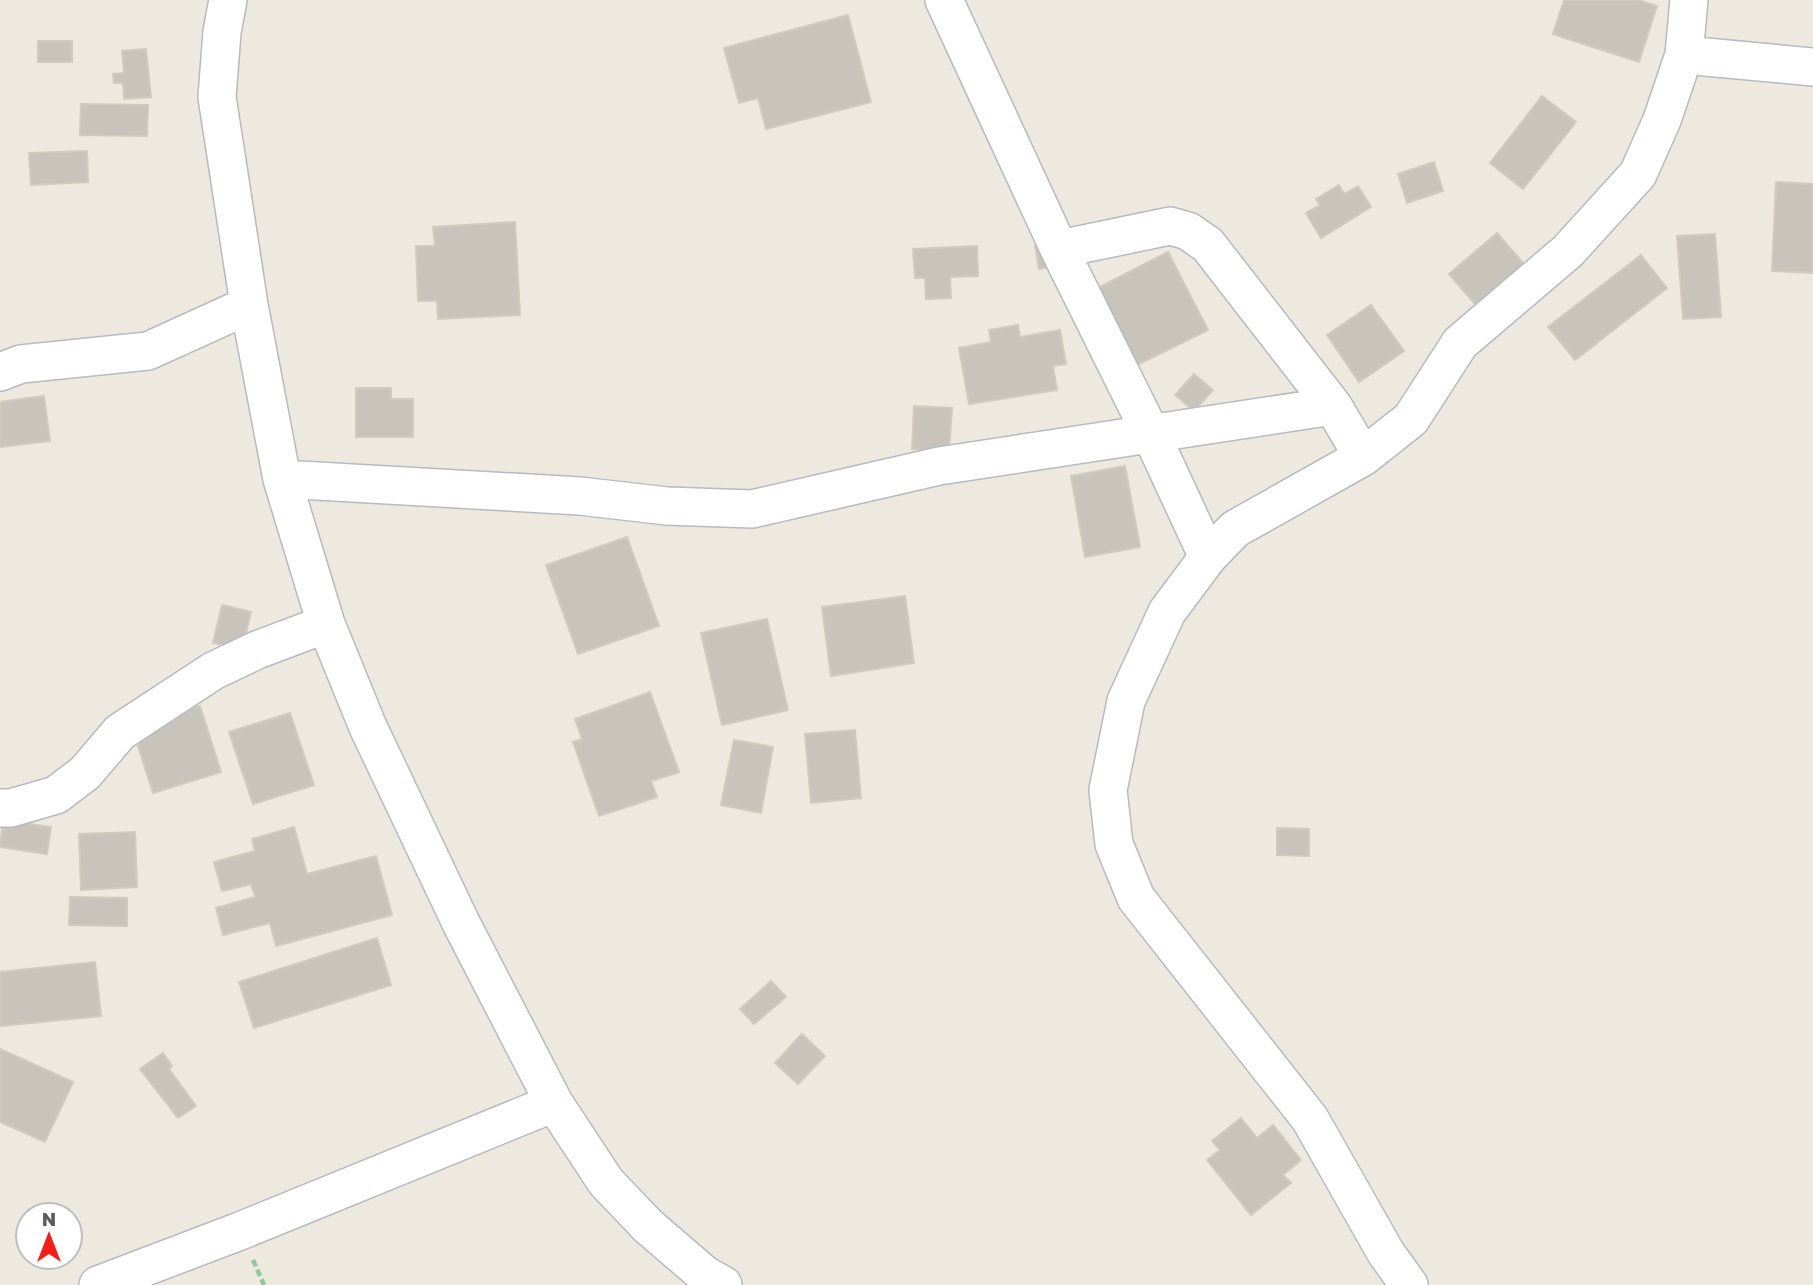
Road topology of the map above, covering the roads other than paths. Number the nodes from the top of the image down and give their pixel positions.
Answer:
1 (228, 0) edge
2 (944, 0) edge
3 (1689, 0) edge
4 (1684, 55) junction
5 (1813, 67) edge
6 (1059, 249) junction
7 (249, 305) junction
8 (0, 372) edge
9 (1333, 406) junction
10 (1150, 432) junction
11 (1363, 457) junction
12 (282, 480) junction
13 (1208, 557) junction
14 (326, 624) junction
15 (0, 808) edge
16 (554, 1103) junction
17 (98, 1285) edge
18 (723, 1285) edge
19 (1409, 1285) edge

1 - 7 street
2 - 6 street
3 - 4 street
4 - 5 street
4 - 11 street
6 - 9 street
6 - 10 street
7 - 8 street
7 - 12 street
9 - 10 street
9 - 11 street
10 - 12 street
10 - 13 street
11 - 13 street
12 - 14 street
13 - 19 street
14 - 15 street
14 - 16 street
16 - 17 street
16 - 18 street

